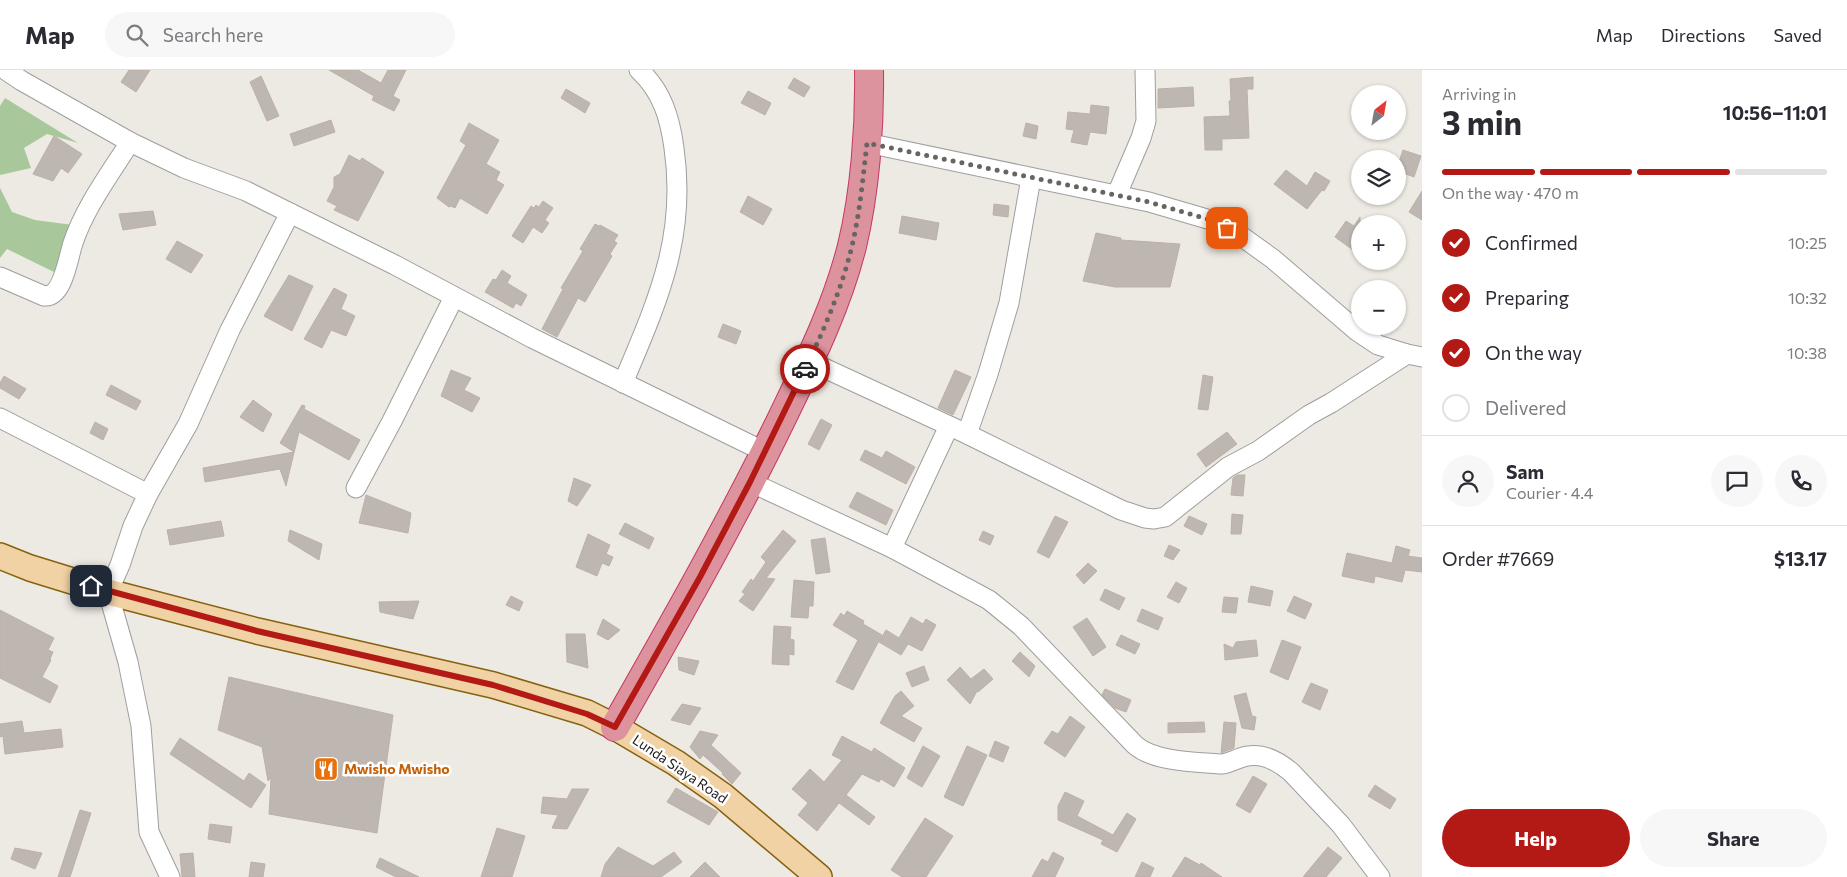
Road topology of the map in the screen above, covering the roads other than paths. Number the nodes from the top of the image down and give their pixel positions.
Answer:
1 (639, 70) edge
2 (869, 70) edge
3 (1145, 70) edge
4 (5, 72) edge
5 (130, 142) junction
6 (867, 143) junction
7 (1031, 178) junction
8 (1118, 194) junction
9 (290, 213) junction
10 (0, 277) edge
11 (454, 297) junction
12 (1415, 356) edge
13 (809, 361) junction
14 (623, 383) junction
15 (0, 418) edge
16 (949, 426) junction
17 (967, 434) junction
18 (766, 452) junction
19 (750, 482) junction
20 (356, 488) dead end
21 (148, 494) junction
22 (892, 548) junction
23 (0, 556) edge
24 (108, 592) junction
25 (615, 727) junction
26 (170, 877) edge
27 (819, 877) edge
28 (1380, 877) edge

1 - 14 street
2 - 6 highway
3 - 8 street
4 - 5 street
5 - 9 street
5 - 10 street
6 - 7 street
6 - 13 highway
7 - 8 street
7 - 17 street
8 - 12 street
9 - 11 street
9 - 21 street
11 - 14 street
11 - 20 street
12 - 17 street
13 - 16 street
13 - 18 highway
14 - 18 street
15 - 21 street
16 - 17 street
16 - 22 street
18 - 19 highway
19 - 22 street
19 - 25 highway
21 - 24 street
22 - 28 street
23 - 24 main road, Lunda Siaya Road
24 - 25 main road, Lunda Siaya Road
24 - 26 street
25 - 27 main road, Lunda Siaya Road

